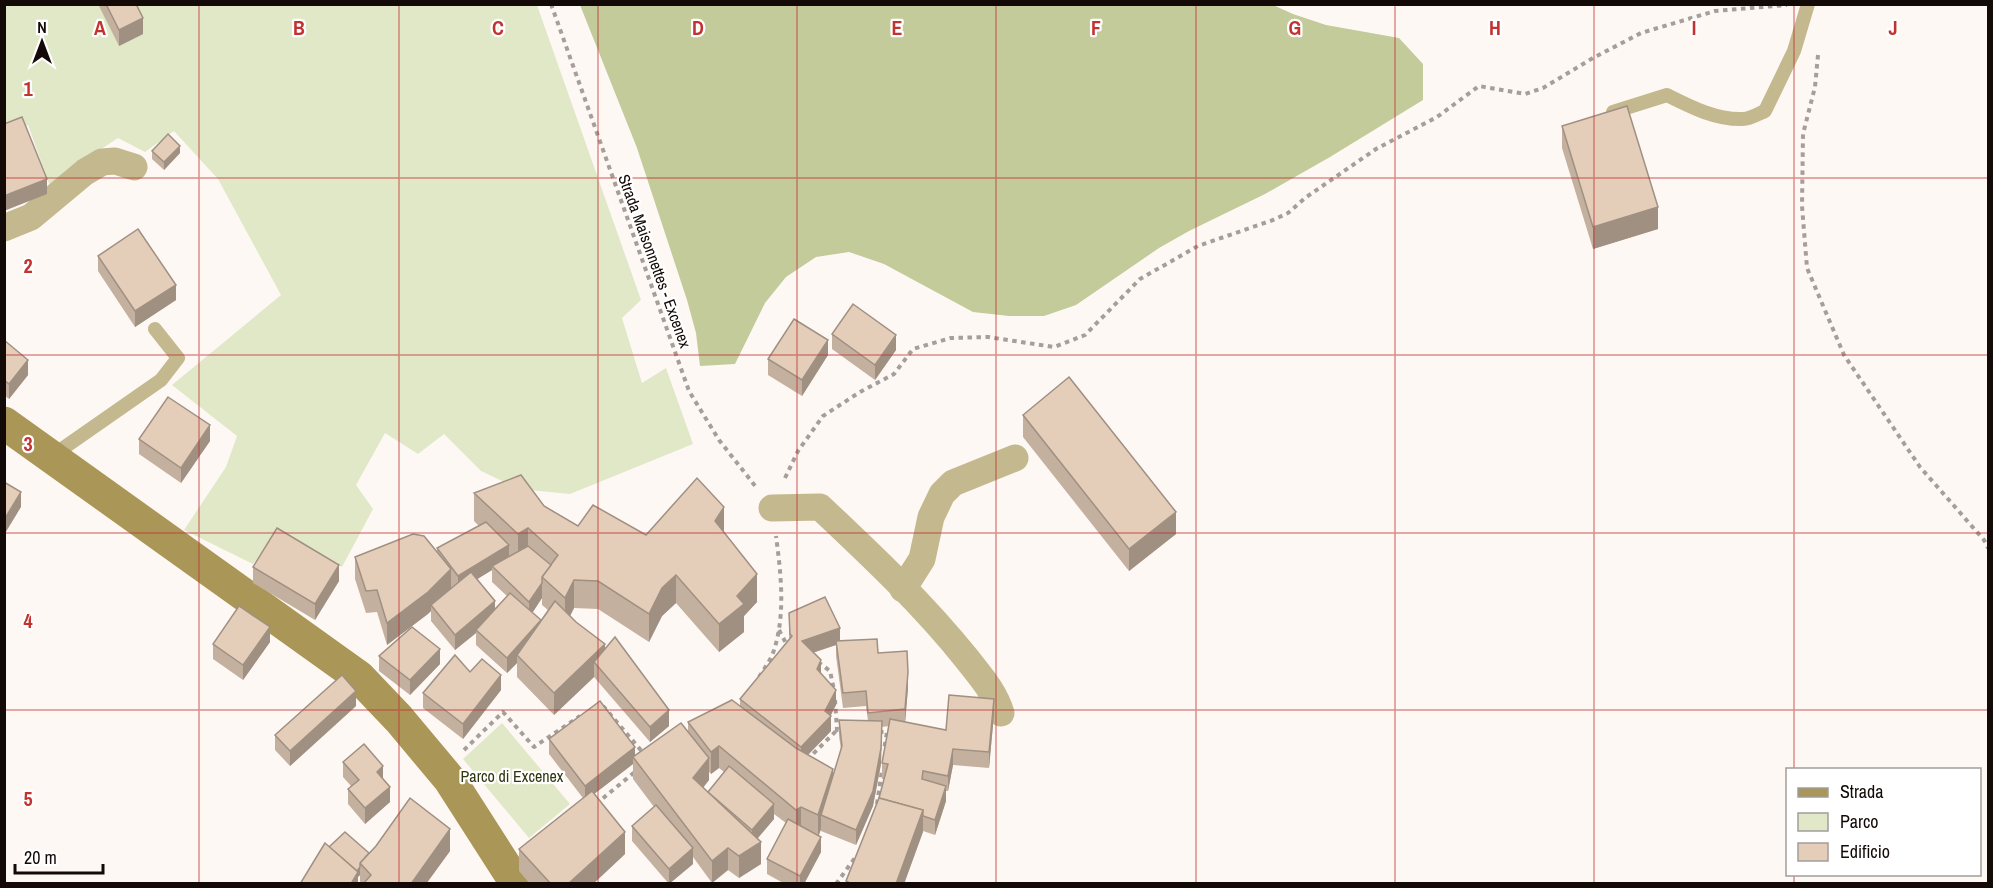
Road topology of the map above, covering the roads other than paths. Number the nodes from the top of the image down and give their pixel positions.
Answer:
1 (1808, 4) edge
2 (1613, 112) edge
3 (134, 167) dead end
4 (4, 228) edge
5 (155, 329) dead end
6 (4, 423) edge
7 (52, 456) junction
8 (1015, 458) dead end
9 (772, 508) road end
10 (903, 589) junction
11 (1001, 713) dead end
12 (521, 884) edge

1 - 2 lane
3 - 4 street
5 - 7 lane
6 - 7 main road
7 - 12 main road
8 - 10 street
9 - 10 street
10 - 11 street

